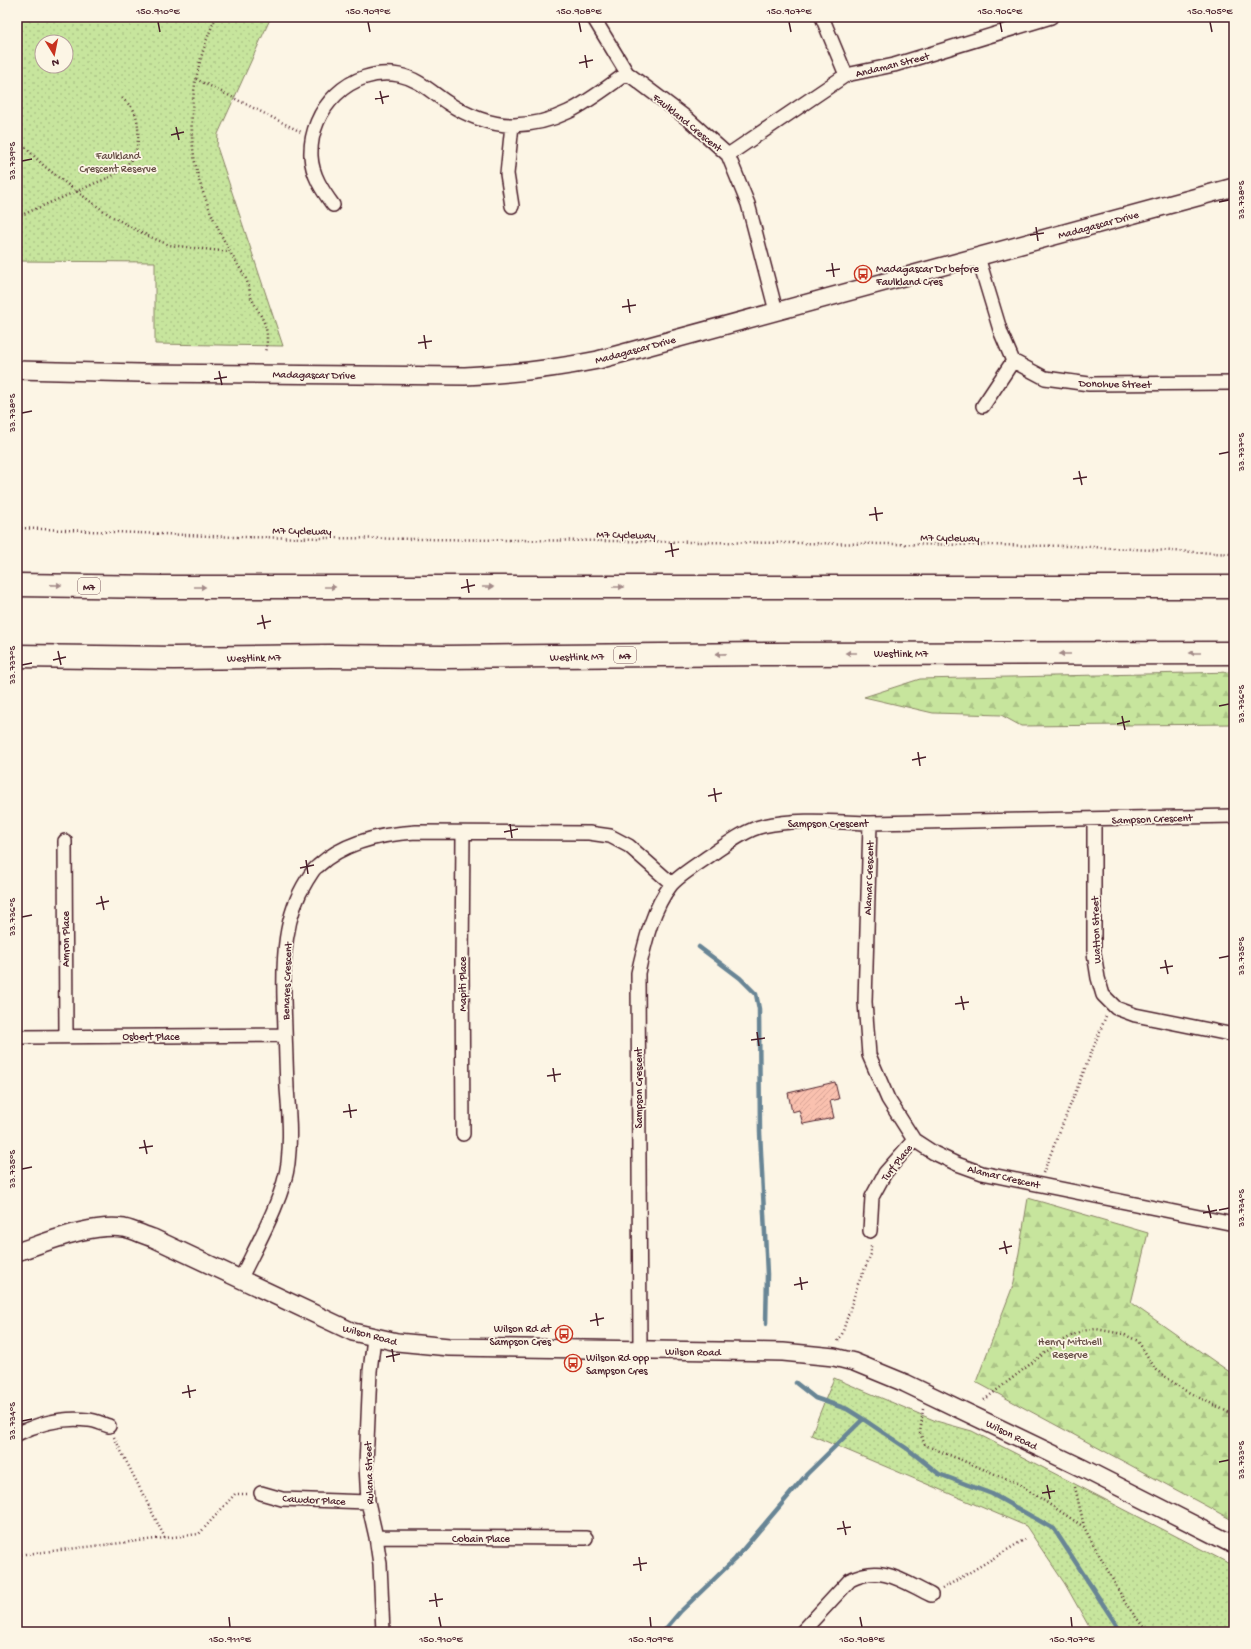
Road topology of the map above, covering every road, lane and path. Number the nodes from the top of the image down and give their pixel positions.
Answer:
1 (216, 17) edge
2 (593, 17) edge
3 (822, 17) edge
4 (1051, 17) edge
5 (627, 73) junction
6 (846, 75) junction
7 (196, 79) junction
8 (122, 98) dead end
9 (512, 125) junction
10 (17, 139) edge
11 (313, 139) junction
12 (728, 155) junction
13 (1234, 187) edge
14 (76, 191) junction
15 (333, 205) dead end
16 (512, 206) dead end
17 (17, 217) edge
18 (230, 252) junction
19 (978, 258) junction
20 (776, 311) junction
21 (265, 352) dead end
22 (1014, 361) junction
23 (17, 370) edge
24 (1234, 383) edge
25 (983, 406) dead end
26 (17, 528) edge
27 (1234, 554) edge
28 (17, 585) edge
29 (1234, 587) edge
30 (1234, 653) edge
31 (17, 656) edge
32 (1234, 816) edge
33 (1094, 820) junction
34 (870, 823) junction
35 (462, 833) junction
36 (65, 841) dead end
37 (672, 884) junction
38 (1111, 1003) junction
39 (285, 1035) junction
40 (1234, 1035) edge
41 (17, 1036) edge
42 (66, 1036) junction
43 (463, 1134) dead end
44 (914, 1140) junction
45 (1039, 1184) junction
46 (1234, 1224) edge
47 (870, 1231) joint
48 (17, 1252) edge
49 (240, 1280) junction
50 (374, 1338) junction
51 (838, 1341) dead end
52 (640, 1350) junction
53 (984, 1400) dead end
54 (923, 1409) dead end
55 (1234, 1415) edge
56 (109, 1426) joint
57 (17, 1434) edge
58 (1075, 1487) dead end
59 (261, 1493) joint
60 (368, 1502) junction
61 (1084, 1527) junction
62 (376, 1537) junction
63 (164, 1538) junction
64 (586, 1538) dead end
65 (1027, 1538) dead end
66 (1234, 1545) edge
67 (17, 1555) edge
68 (931, 1595) joint
69 (383, 1632) edge
70 (802, 1632) edge
71 (1147, 1632) edge

1 - 7 path
2 - 5 street, Faulkland Crescent
3 - 6 street
4 - 6 street, Andaman Street
5 - 9 street
5 - 12 street, Faulkland Crescent
6 - 12 street, Andaman Street
7 - 11 path
7 - 18 path
8 - 14 path
9 - 11 street
9 - 16 street
10 - 14 path
11 - 15 street
12 - 20 street, Faulkland Crescent
13 - 19 street, Madagascar Drive
14 - 17 path
14 - 18 path
18 - 21 path
19 - 20 street, Madagascar Drive
19 - 22 street
20 - 23 street, Madagascar Drive
22 - 24 street, Donohue Street
22 - 25 street
26 - 27 path, M7 Cycleway
28 -> 29 highway, M7
30 -> 31 highway, Westlink M7 / M7
32 - 33 street, Sampson Crescent
33 - 34 street, Sampson Crescent
33 - 38 street, Watton Street
34 - 37 street, Sampson Crescent
34 - 44 street, Alamar Crescent
35 - 37 street, Benares Crescent
35 - 39 street, Benares Crescent
35 - 43 street, Mapiti Place
36 - 42 street, Amron Place
37 - 52 street, Sampson Crescent
38 - 40 street, Watton Street
38 - 45 path
39 - 42 street, Osbert Place
39 - 49 street, Benares Crescent
41 - 42 street, Osbert Place
44 - 45 street, Alamar Crescent
44 - 47 street, Turf Place
45 - 46 street, Alamar Crescent
47 - 51 path
48 - 49 street, Wilson Road
49 - 50 street, Wilson Road
50 - 52 street, Wilson Road
50 - 60 street, Rulana Street
52 - 66 street, Wilson Road
53 - 55 path
54 - 61 path
56 - 57 street
56 - 63 path
58 - 61 path
59 - 60 street, Cawdor Place
59 - 63 path
60 - 62 street, Rulana Street
61 - 71 path
62 - 64 street, Cobain Place
62 - 69 street, Rulana Street
63 - 67 path
65 - 68 path
68 - 70 street

